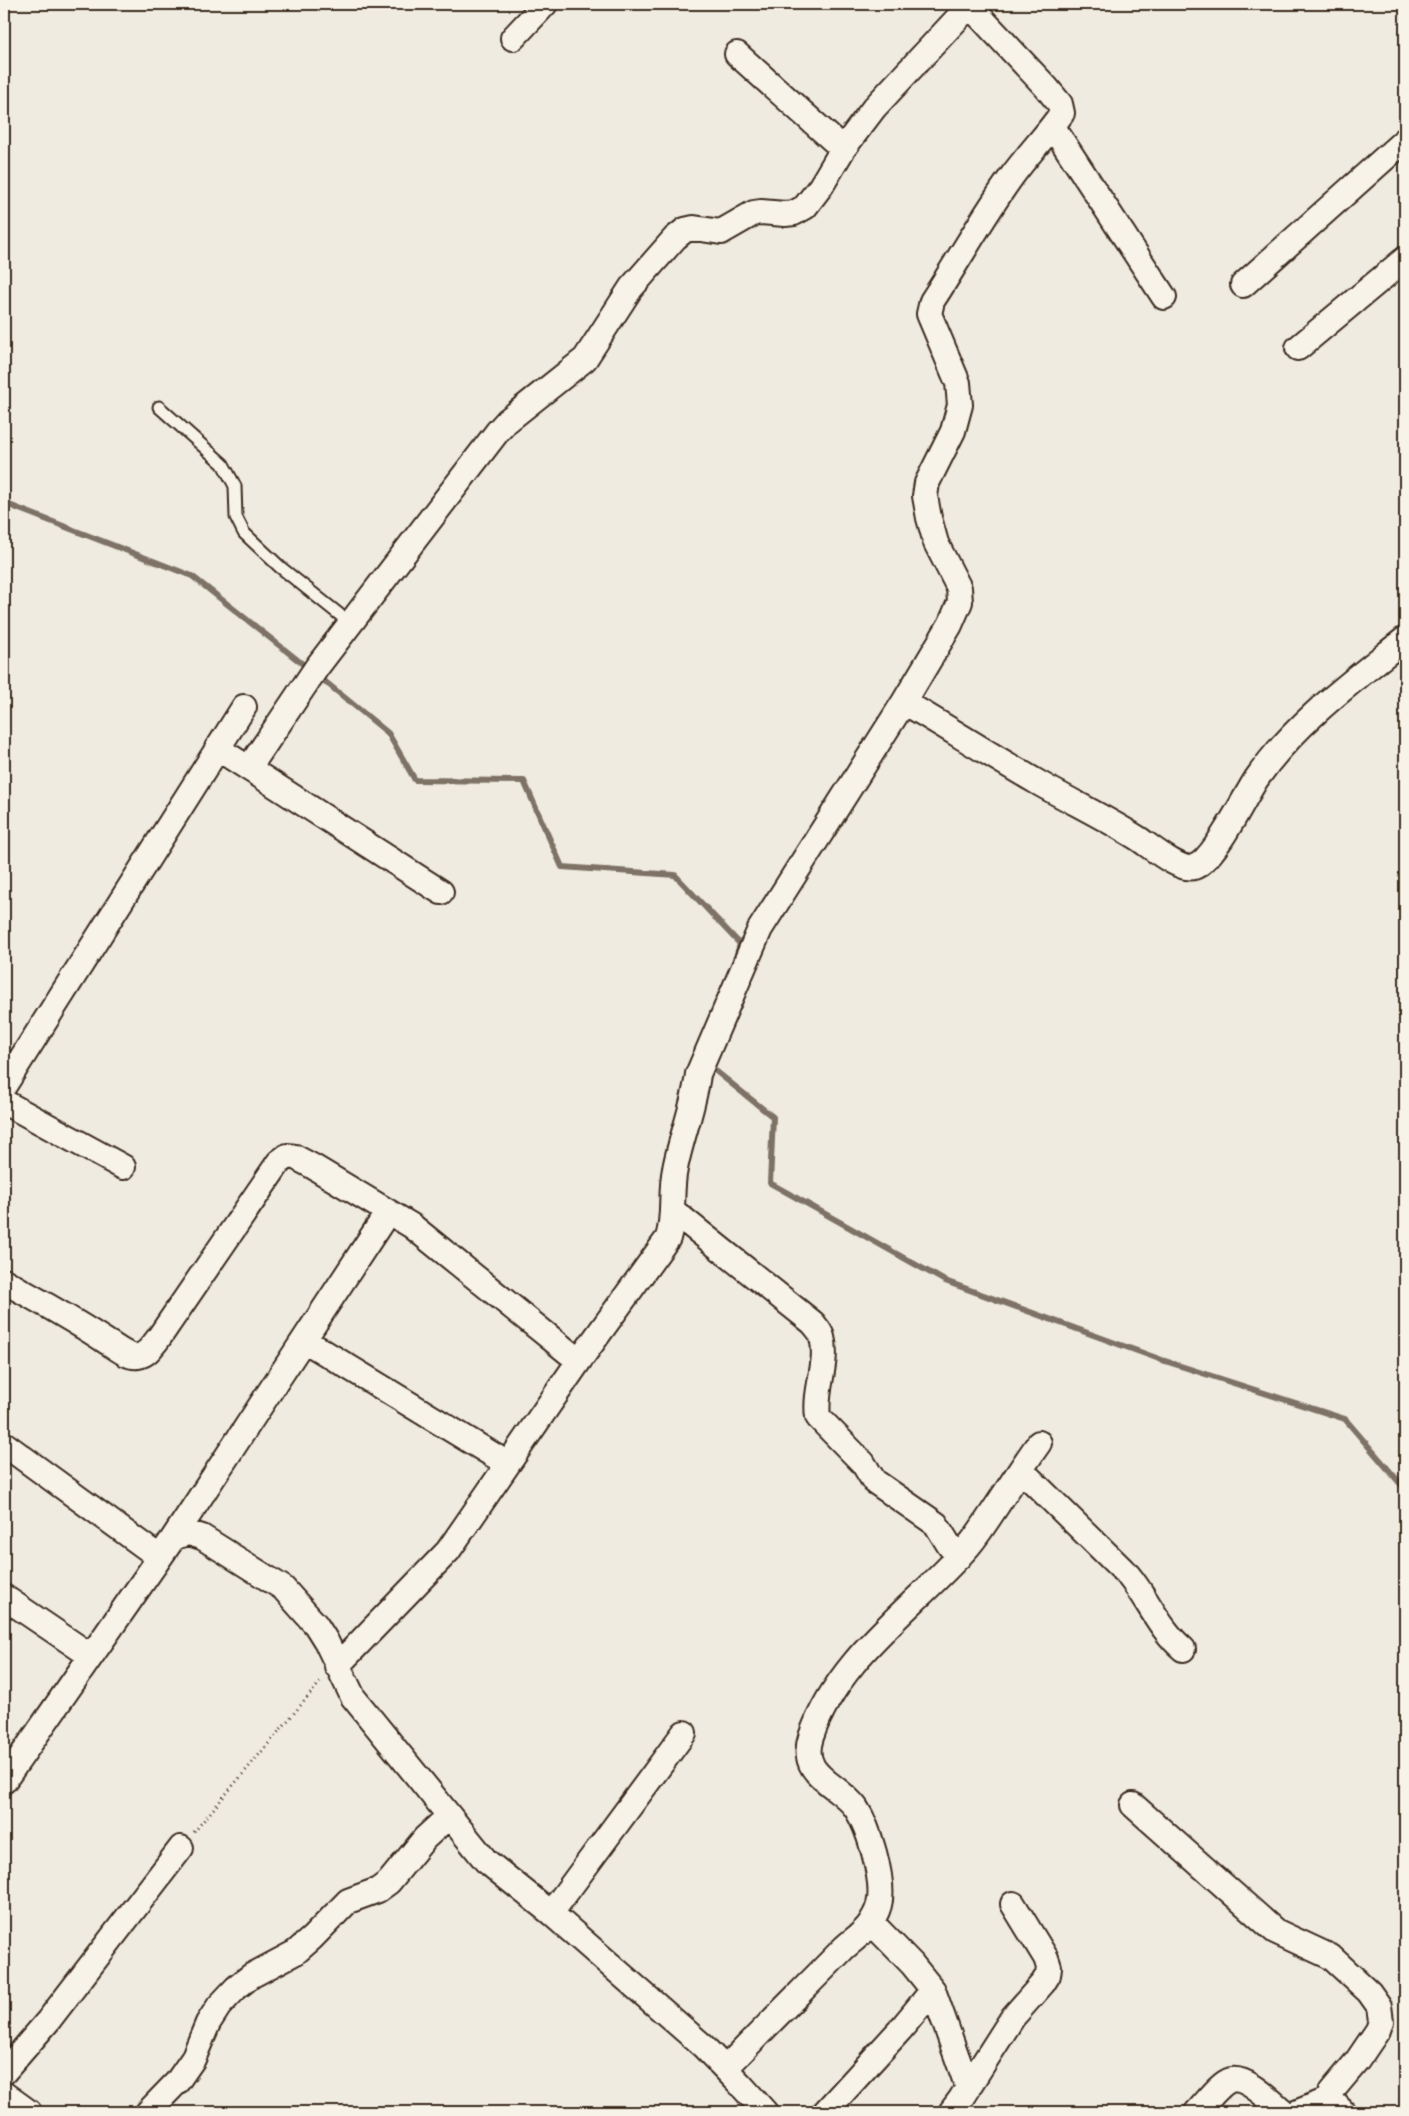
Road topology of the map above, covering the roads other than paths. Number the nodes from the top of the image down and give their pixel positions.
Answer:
1 (545, 4) edge
2 (970, 4) edge
3 (513, 38) dead end
4 (737, 54) dead end
5 (1053, 127) junction
6 (1405, 140) edge
7 (843, 148) junction
8 (1405, 259) edge
9 (1243, 285) dead end
10 (1164, 297) dead end
11 (1298, 348) dead end
12 (159, 407) dead end
13 (350, 623) junction
14 (1405, 640) edge
15 (904, 702) junction
16 (244, 707) dead end
17 (217, 748) junction
18 (249, 768) junction
19 (441, 892) dead end
20 (4, 1086) edge
21 (4, 1102) edge
22 (123, 1167) dead end
23 (672, 1210) junction
24 (388, 1212) junction
25 (4, 1281) edge
26 (304, 1340) junction
27 (579, 1361) junction
28 (1039, 1443) dead end
29 (4, 1444) edge
30 (508, 1464) junction
31 (1021, 1470) junction
32 (174, 1537) junction
33 (159, 1557) junction
34 (959, 1557) junction
35 (4, 1597) edge
36 (1183, 1649) dead end
37 (91, 1656) junction
38 (337, 1666) junction
39 (684, 1733) dead end
40 (6, 1772) edge
41 (1133, 1805) dead end
42 (449, 1816) junction
43 (181, 1848) road end
44 (1013, 1904) dead end
45 (551, 1913) junction
46 (872, 1922) junction
47 (933, 1990) junction
48 (726, 2068) junction
49 (4, 2072) edge
50 (968, 2088) junction
51 (4, 2094) edge
52 (1336, 2106) edge
53 (29, 2112) edge
54 (148, 2112) edge
55 (763, 2112) edge
56 (825, 2112) edge
57 (951, 2112) edge
58 (1197, 2112) edge
59 (1284, 2112) edge
60 (1298, 2112) edge

1 - 3 street
2 - 5 street
2 - 7 street
4 - 7 street
5 - 10 street
5 - 15 street
6 - 9 street
7 - 13 street
8 - 11 street
12 - 13 lane
13 - 18 street
14 - 15 street
15 - 23 street
16 - 17 street
17 - 18 street
17 - 20 street
18 - 19 street
21 - 22 street
23 - 27 street
23 - 34 street
24 - 25 street
24 - 26 street
24 - 27 street
26 - 30 street
26 - 32 street
27 - 30 street
28 - 31 street
29 - 33 street
30 - 38 street
31 - 34 street
31 - 36 street
32 - 33 street
32 - 38 street
33 - 37 street
34 - 46 street
35 - 37 street
37 - 40 street
38 - 42 street
39 - 45 street
41 - 52 street
42 - 45 street
42 - 54 street
43 - 49 street
44 - 50 street
45 - 48 street
46 - 47 street
46 - 48 street
47 - 50 street
47 - 56 street
48 - 55 street
50 - 57 street
51 - 53 street
52 - 60 street
58 - 59 street

